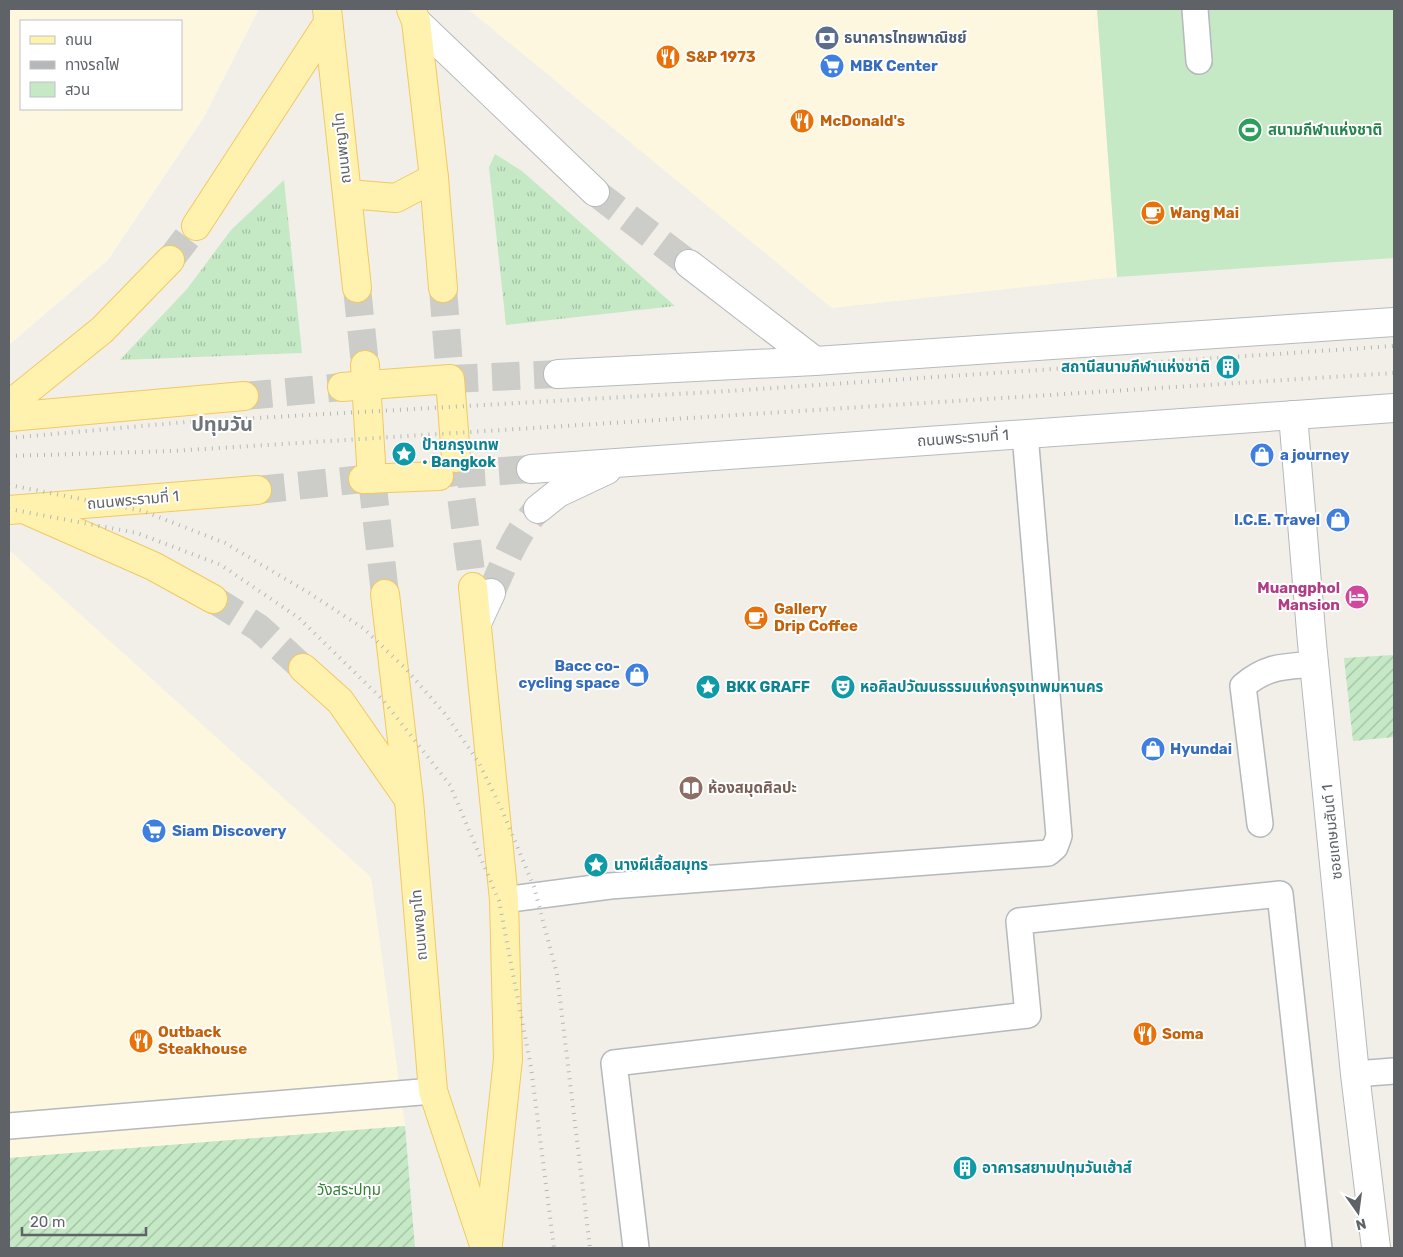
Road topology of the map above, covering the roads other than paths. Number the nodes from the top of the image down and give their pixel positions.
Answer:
1 (1195, 9) edge
2 (415, 13) edge
3 (328, 16) edge
4 (1199, 61) dead end
5 (434, 178) junction
6 (595, 192) tunnel mouth
7 (348, 194) junction
8 (196, 226) tunnel mouth
9 (170, 260) tunnel mouth
10 (689, 264) tunnel mouth
11 (357, 288) tunnel mouth
12 (443, 288) tunnel mouth
13 (1394, 322) edge
14 (815, 361) junction
15 (558, 374) tunnel mouth
16 (244, 396) tunnel mouth
17 (9, 405) edge
18 (1394, 408) edge
19 (1293, 415) junction
20 (9, 417) edge
21 (1025, 434) junction
22 (630, 462) junction
23 (531, 469) tunnel mouth
24 (367, 479) joint
25 (257, 490) tunnel mouth
26 (538, 509) tunnel mouth
27 (16, 510) edge
28 (482, 590) tunnel mouth
29 (385, 594) tunnel mouth
30 (213, 598) tunnel mouth
31 (1316, 664) junction
32 (303, 668) tunnel mouth
33 (409, 800) junction
34 (1260, 824) dead end
35 (504, 900) junction
36 (1394, 1071) edge
37 (1355, 1074) junction
38 (433, 1091) junction
39 (9, 1126) edge
40 (486, 1248) edge
41 (636, 1248) edge
42 (1319, 1248) edge
43 (1376, 1248) edge

1 - 4 lane
2 - 5 main road
2 - 6 main road
3 - 7 main road, ถนนพญาไท
3 - 8 main road
5 - 7 main road
5 - 12 main road
7 - 11 main road, ถนนพญาไท
9 - 17 main road
10 - 14 main road
13 - 14 main road
14 - 15 main road
16 - 20 main road
18 - 19 main road, ถนนพระรามที่ 1
19 - 21 main road, ถนนพระรามที่ 1
19 - 31 main road, ซอยเกษมสันต์ 1
21 - 22 main road, ถนนพระรามที่ 1
21 - 35 lane
22 - 23 main road, ถนนพระรามที่ 1
22 - 26 main road
24 - 24 main road
25 - 27 main road, ถนนพระรามที่ 1
27 - 30 main road
28 - 35 main road, ถนนพญาไท
29 - 33 main road, ถนนพญาไท
31 - 34 lane
31 - 37 main road, ซอยเกษมสันต์ 1
32 - 33 main road
33 - 38 main road, ถนนพญาไท
35 - 40 main road, ถนนพญาไท
36 - 37 lane
37 - 43 main road, ซอยเกษมสันต์ 1
38 - 39 lane
38 - 40 main road, ถนนพญาไท
41 - 42 lane

